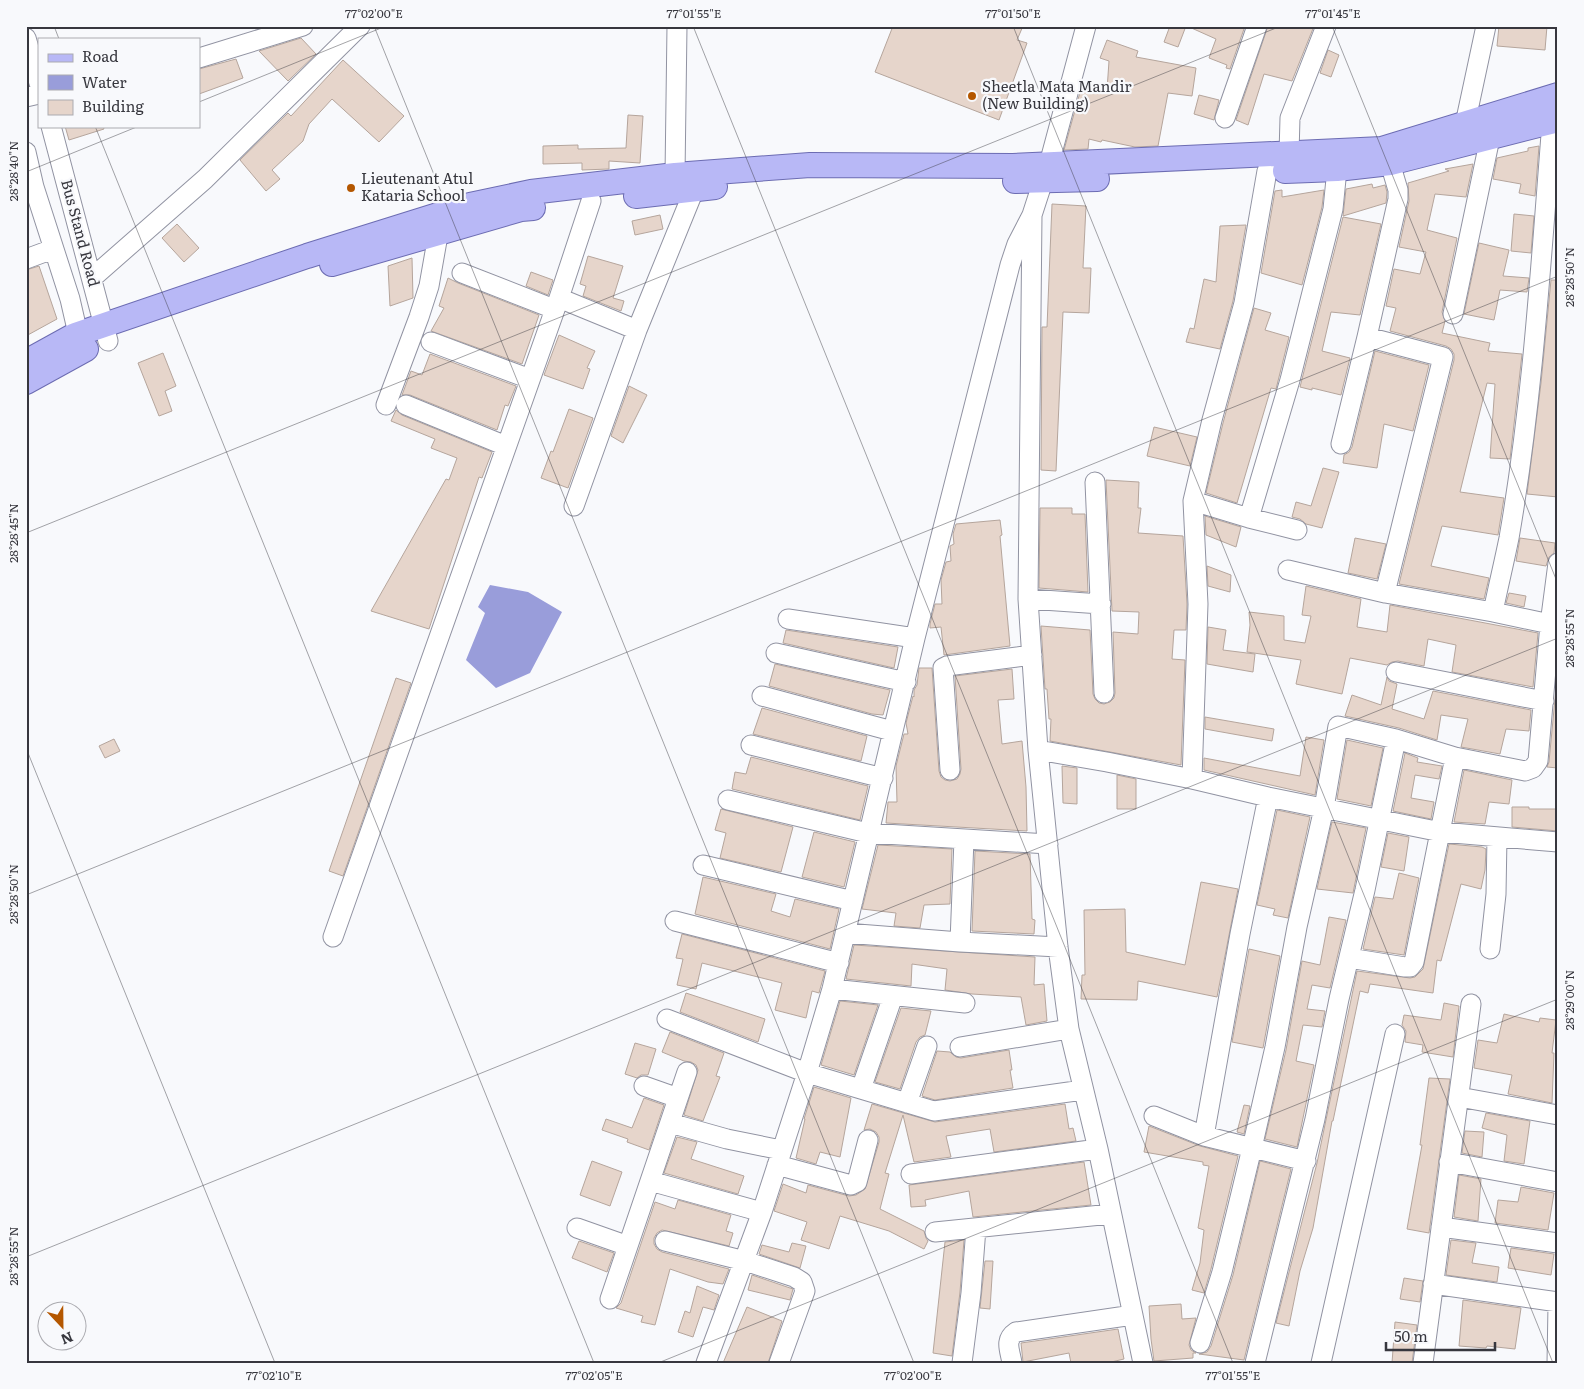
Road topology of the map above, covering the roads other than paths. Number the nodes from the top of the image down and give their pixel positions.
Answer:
1 (303, 26) edge
2 (360, 26) edge
3 (677, 26) edge
4 (1086, 26) edge
5 (1257, 26) edge
6 (1326, 26) edge
7 (1486, 26) edge
8 (26, 38) edge
9 (200, 58) edge
10 (38, 79) edge
11 (1558, 95) edge
12 (1225, 118) dead end
13 (1555, 121) edge
14 (1465, 124) junction
15 (52, 128) edge
16 (1490, 138) junction
17 (26, 152) edge
18 (1289, 154) junction
19 (1390, 163) junction
20 (1337, 169) junction
21 (1046, 172) junction
22 (1267, 172) junction
23 (675, 175) junction
24 (30, 187) edge
25 (694, 190) junction
26 (591, 201) junction
27 (1032, 215) junction
28 (438, 235) junction
29 (53, 249) junction
30 (26, 259) edge
31 (462, 273) dead end
32 (92, 278) junction
33 (556, 304) junction
34 (1453, 314) dead end
35 (637, 330) junction
36 (106, 333) junction
37 (1366, 337) junction
38 (80, 342) junction
39 (431, 342) dead end
40 (26, 362) edge
41 (530, 379) junction
42 (26, 382) edge
43 (386, 404) dead end
44 (406, 405) dead end
45 (1341, 444) dead end
46 (506, 446) junction
47 (1095, 482) dead end
48 (1193, 501) junction
49 (574, 506) dead end
50 (1249, 518) junction
51 (1298, 530) dead end
52 (1558, 563) edge
53 (1288, 570) dead end
54 (1385, 593) junction
55 (1028, 599) junction
56 (1102, 604) junction
57 (1492, 612) junction
58 (788, 619) dead end
59 (1550, 624) junction
60 (915, 638) junction
61 (776, 653) dead end
62 (1032, 655) junction
63 (1396, 672) dead end
64 (906, 682) junction
65 (1104, 693) dead end
66 (762, 696) dead end
67 (1544, 701) junction
68 (892, 731) junction
69 (1396, 739) junction
70 (751, 745) dead end
71 (1038, 750) junction
72 (1455, 757) junction
73 (950, 770) dead end
74 (883, 778) junction
75 (1192, 779) junction
76 (1268, 797) junction
77 (728, 800) dead end
78 (1324, 808) junction
79 (1378, 820) junction
80 (1441, 832) junction
81 (868, 833) junction
82 (1497, 837) junction
83 (964, 839) junction
84 (1558, 842) edge
85 (1048, 844) junction
86 (703, 865) dead end
87 (853, 902) junction
88 (675, 921) dead end
89 (845, 933) junction
90 (333, 937) dead end
91 (960, 942) junction
92 (1058, 947) junction
93 (1490, 949) dead end
94 (1349, 958) junction
95 (839, 963) junction
96 (832, 989) junction
97 (893, 996) junction
98 (965, 1004) dead end
99 (1472, 1004) dead end
100 (667, 1019) dead end
101 (1069, 1029) junction
102 (1395, 1034) dead end
103 (927, 1046) dead end
104 (960, 1047) dead end
105 (687, 1072) dead end
106 (808, 1073) junction
107 (644, 1086) dead end
108 (861, 1089) junction
109 (1083, 1090) junction
110 (1459, 1097) junction
111 (678, 1098) junction
112 (907, 1103) junction
113 (1558, 1115) edge
114 (1154, 1116) dead end
115 (670, 1122) junction
116 (1204, 1136) junction
117 (868, 1140) dead end
118 (1252, 1148) junction
119 (1098, 1149) junction
120 (779, 1158) junction
121 (1306, 1161) junction
122 (1449, 1162) junction
123 (910, 1174) dead end
124 (650, 1181) junction
125 (1558, 1182) edge
126 (762, 1212) junction
127 (1111, 1214) junction
128 (1441, 1227) junction
129 (577, 1228) dead end
130 (976, 1228) junction
131 (935, 1232) dead end
132 (665, 1241) dead end
133 (1558, 1243) edge
134 (628, 1246) junction
135 (745, 1261) junction
136 (1433, 1284) junction
137 (610, 1299) dead end
138 (1558, 1303) edge
139 (1133, 1315) junction
140 (1200, 1343) dead end
141 (706, 1363) edge
142 (779, 1363) edge
143 (962, 1363) edge
144 (1012, 1363) edge
145 (1143, 1363) edge
146 (1255, 1363) edge
147 (1321, 1363) edge
148 (1423, 1363) edge
149 (1557, 1363) edge

1 - 9 street
2 - 32 street
3 - 23 street
4 - 21 street
5 - 12 street
6 - 18 street
7 - 14 street
8 - 10 street
11 - 14 main road
13 - 16 main road
13 - 57 street
14 - 18 main road
15 - 32 street, Bus Stand Road
16 - 19 main road
16 - 34 street
17 - 24 street, Bus Stand Road
18 - 21 main road
19 - 20 main road
19 - 37 street
20 - 22 main road
20 - 50 street
21 - 22 main road
21 - 23 main road
21 - 25 main road
21 - 27 street
22 - 48 street
23 - 36 main road
24 - 29 street, Bus Stand Road
25 - 26 main road
25 - 35 street
26 - 28 main road
26 - 33 street
27 - 55 street
27 - 60 street
28 - 36 main road
28 - 43 street
29 - 30 street
29 - 38 street, Bus Stand Road
31 - 33 street
32 - 36 street, Bus Stand Road
33 - 35 street
33 - 41 street
35 - 49 street
36 - 38 main road
37 - 45 street
37 - 54 street
38 - 40 main road
38 - 42 main road
39 - 41 street
41 - 46 street
44 - 46 street
46 - 90 street
47 - 56 street
48 - 50 street
48 - 75 street
50 - 51 street
52 - 59 street
53 - 54 street
54 - 57 street
55 - 56 street
55 - 62 street
56 - 65 street
57 - 59 street
58 - 60 street
59 - 67 street
60 - 64 street
61 - 64 street
62 - 71 street
62 - 73 street
63 - 67 street
64 - 68 street
66 - 68 street
67 - 72 street
68 - 74 street
69 - 72 street
69 - 78 street
69 - 79 street
70 - 74 street
71 - 75 street
71 - 85 street
72 - 80 street
74 - 81 street
75 - 76 street
76 - 78 street
76 - 116 street
77 - 81 street
78 - 79 street
78 - 118 street
79 - 80 street
79 - 94 street
80 - 82 street
80 - 94 street
81 - 83 street
81 - 87 street
82 - 84 street
82 - 93 street
83 - 85 street
83 - 91 street
85 - 92 street
86 - 87 street
87 - 89 street
88 - 95 street
89 - 91 street
89 - 95 street
91 - 92 street
92 - 101 street
94 - 121 street
95 - 96 street
96 - 97 street
96 - 106 street
97 - 98 street
97 - 108 street
99 - 110 street
100 - 106 street
101 - 104 street
101 - 109 street
102 - 147 street
103 - 112 street
105 - 111 street
106 - 108 street
106 - 120 street
107 - 111 street
108 - 112 street
109 - 112 street
109 - 119 street
110 - 113 street
110 - 122 street
111 - 115 street
114 - 116 street
115 - 120 street
115 - 124 street
116 - 118 street
117 - 120 street
118 - 121 street
118 - 140 street
119 - 123 street
119 - 127 street
120 - 126 street
121 - 146 street
122 - 125 street
122 - 128 street
124 - 126 street
124 - 134 street
126 - 135 street
127 - 130 street
127 - 139 street
128 - 133 street
128 - 136 street
129 - 134 street
130 - 131 street
130 - 143 street
132 - 135 street
134 - 137 street
135 - 141 street
135 - 142 street
136 - 138 street
136 - 148 street
138 - 149 street
139 - 144 street
139 - 145 street

